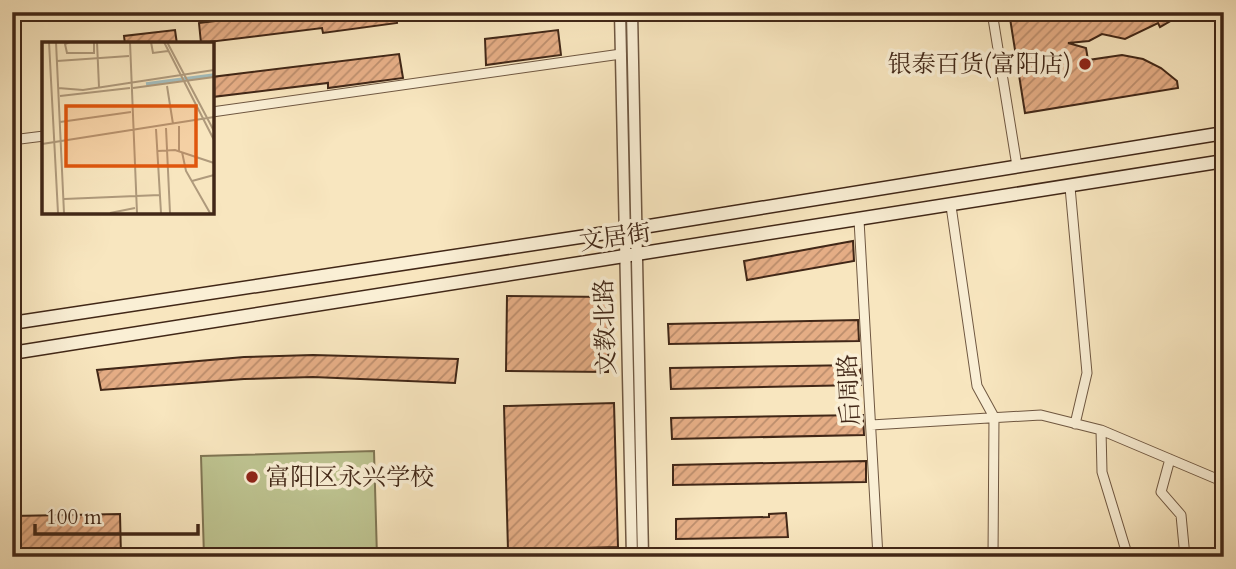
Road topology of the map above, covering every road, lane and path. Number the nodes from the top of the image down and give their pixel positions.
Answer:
1 (620, 12) edge
2 (632, 12) edge
3 (992, 12) edge
4 (621, 54) junction
5 (214, 112) edge
6 (1223, 133) edge
7 (42, 136) edge
8 (12, 140) edge
9 (1224, 161) edge
10 (1017, 166) junction
11 (1070, 187) junction
12 (951, 206) junction
13 (859, 220) junction
14 (629, 229) junction
15 (630, 255) junction
16 (12, 323) edge
17 (12, 353) edge
18 (994, 417) junction
19 (1075, 424) junction
20 (870, 425) junction
21 (1101, 430) junction
22 (1170, 459) junction
23 (1224, 482) edge
24 (632, 557) edge
25 (643, 557) edge
26 (878, 557) edge
27 (993, 557) edge
28 (1128, 557) edge
29 (1185, 557) edge

1 - 4 street, 文教北路
2 - 14 street, 文教北路
3 - 10 street
4 - 5 street
4 - 14 street, 文教北路
6 - 10 main road, 文居街
7 - 8 street
9 - 11 main road, 文居街
10 - 14 main road, 文居街
11 - 12 main road, 文居街
11 - 19 street
12 - 13 main road, 文居街
12 - 18 street
13 - 15 main road, 文居街
13 - 20 street, 后周路
14 - 15 street, 文教北路
14 - 16 main road, 文居街
15 - 17 main road, 文居街
15 - 24 street, 文教北路
15 - 25 street, 文教北路
18 - 19 street
18 - 20 street
18 - 27 street
19 - 21 street
20 - 26 street, 后周路
21 - 22 street
21 - 28 street
22 - 23 street
22 - 29 street

